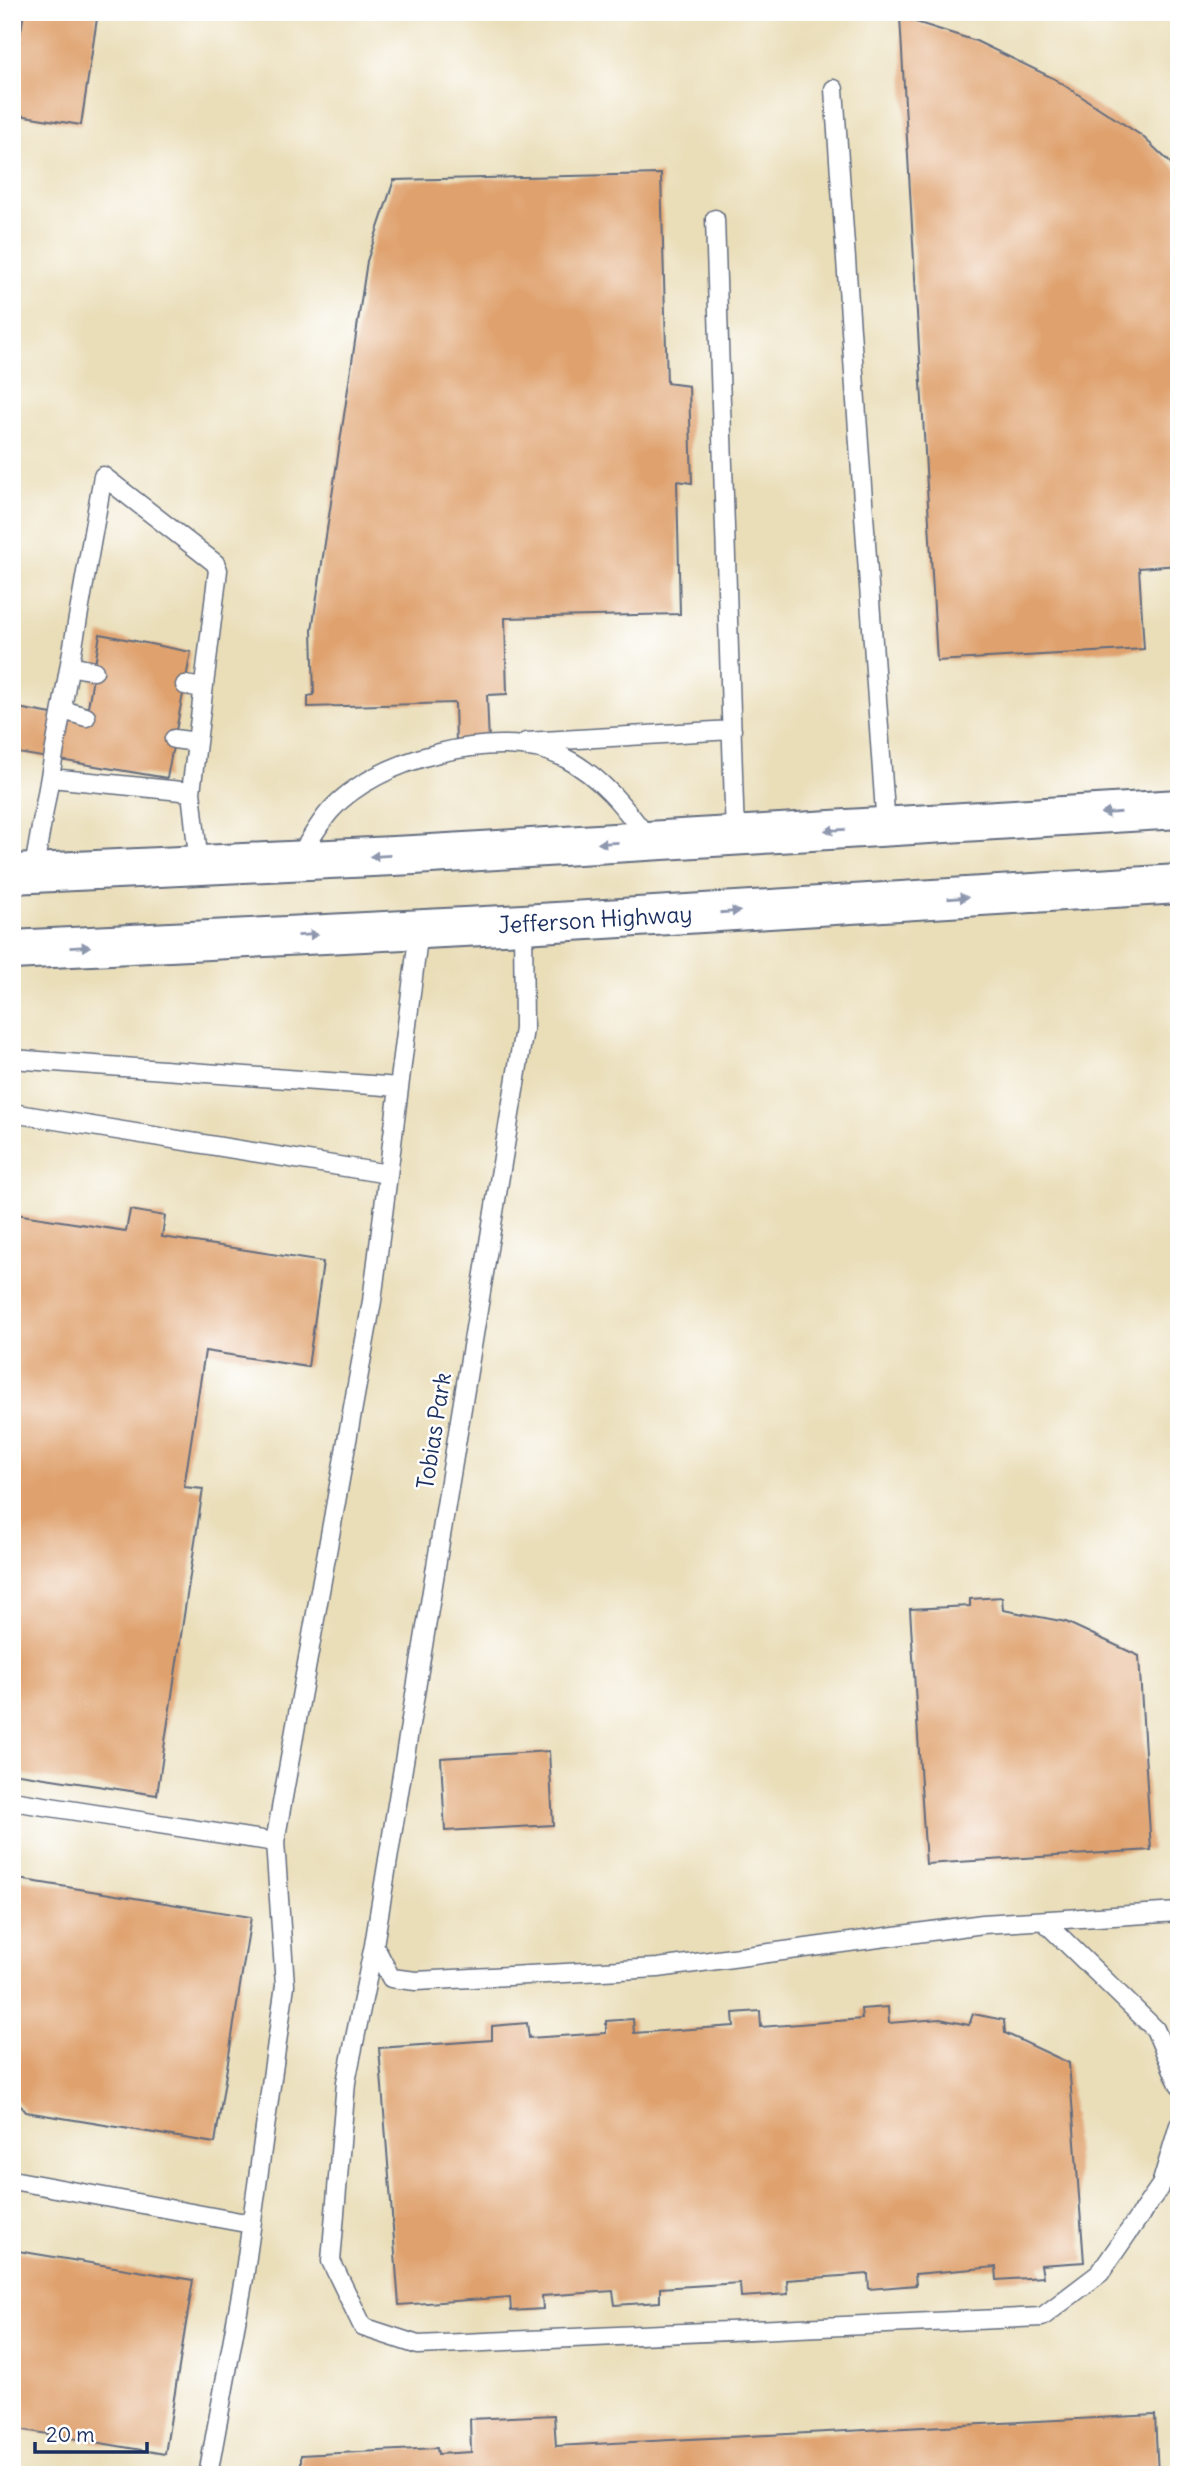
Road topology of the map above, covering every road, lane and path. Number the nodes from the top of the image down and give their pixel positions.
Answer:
1 (834, 89) dead end
2 (715, 219) dead end
3 (70, 666) junction
4 (94, 671) dead end
5 (185, 685) dead end
6 (203, 688) junction
7 (63, 710) junction
8 (86, 717) dead end
9 (732, 730) junction
10 (174, 739) dead end
11 (197, 742) junction
12 (502, 743) junction
13 (51, 778) junction
14 (191, 792) junction
15 (1179, 809) edge
16 (886, 827) junction
17 (735, 836) junction
18 (650, 841) junction
19 (297, 860) junction
20 (199, 865) junction
21 (23, 874) edge
22 (1179, 884) edge
23 (523, 924) junction
24 (419, 930) junction
25 (12, 950) edge
26 (12, 1059) edge
27 (400, 1087) junction
28 (12, 1113) edge
29 (388, 1174) junction
30 (12, 1801) edge
31 (275, 1842) junction
32 (1179, 1912) edge
33 (1044, 1921) junction
34 (374, 1945) junction
35 (1179, 2084) edge
36 (1179, 2125) edge
37 (12, 2180) edge
38 (251, 2224) junction
39 (208, 2475) edge

1 - 16 lane
2 - 9 lane
3 - 4 lane
3 - 6 lane
3 - 7 lane
5 - 6 lane
6 - 11 lane
7 - 8 lane
7 - 13 lane
9 - 12 lane
9 - 17 lane
10 - 11 lane
11 - 14 lane
12 - 18 lane
12 - 19 lane
13 - 14 lane
13 - 21 lane
14 - 20 lane
15 -> 16 main road
16 -> 17 main road
17 - 18 main road
18 -> 19 main road
19 - 20 main road
20 - 21 main road
23 -> 22 main road, Jefferson Highway
23 - 24 main road, Jefferson Highway
23 - 34 lane, Tobias Park
25 -> 24 main road, Jefferson Highway
24 - 27 lane
26 - 27 lane
27 - 29 lane
28 - 29 lane
29 - 31 lane
30 - 31 lane
31 - 38 lane
32 - 33 lane
33 - 34 lane
33 - 35 lane
34 - 36 lane, Tobias Park
37 - 38 lane
38 - 39 lane

